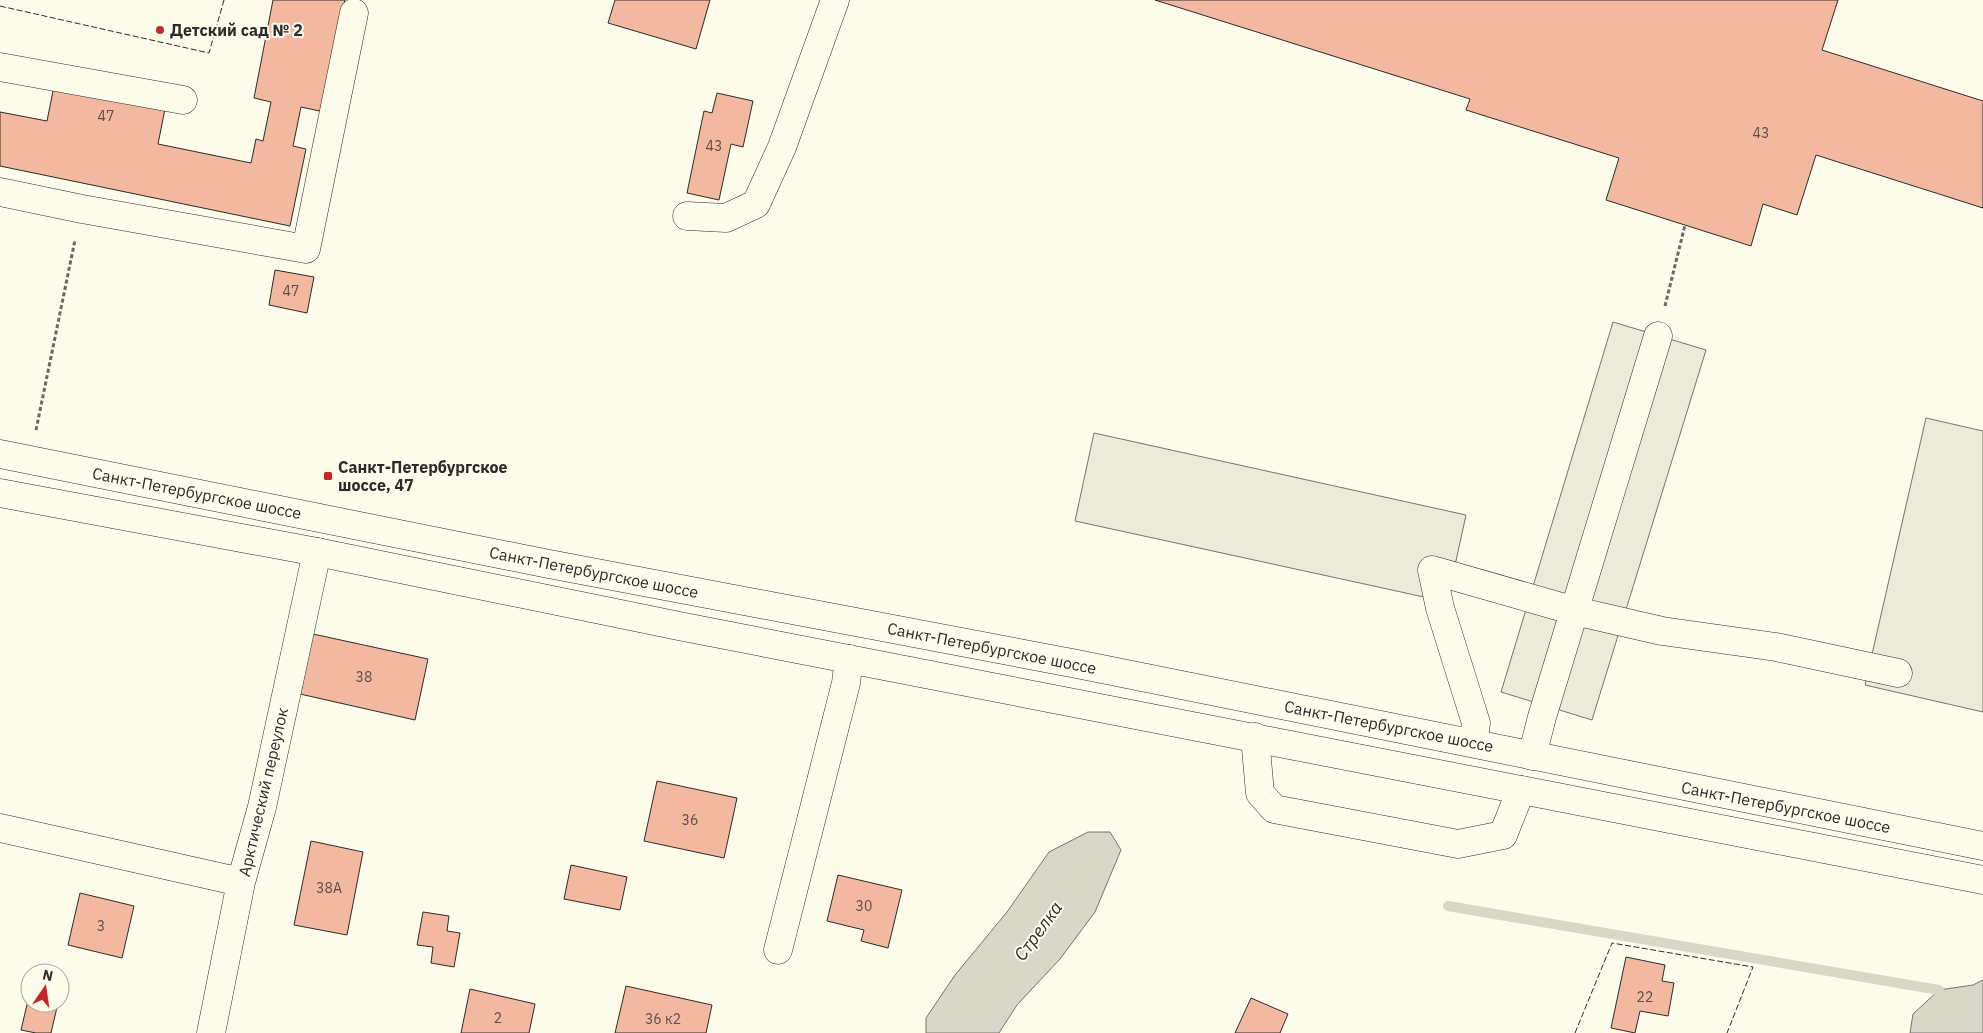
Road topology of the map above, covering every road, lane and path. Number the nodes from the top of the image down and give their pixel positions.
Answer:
1 (835, 0) edge
2 (354, 13) dead end
3 (0, 67) edge
4 (183, 100) dead end
5 (0, 192) edge
6 (687, 216) dead end
7 (1685, 225) dead end
8 (76, 234) dead end
9 (1666, 304) dead end
10 (1658, 336) dead end
11 (36, 433) dead end
12 (0, 454) edge
13 (0, 493) edge
14 (316, 552) junction
15 (1575, 611) junction
16 (850, 659) junction
17 (1898, 673) dead end
18 (1255, 737) junction
19 (1473, 743) junction
20 (1532, 756) junction
21 (1521, 790) junction
22 (0, 828) edge
23 (1983, 846) edge
24 (1983, 880) edge
25 (241, 882) junction
26 (778, 950) dead end
27 (211, 1033) edge

1 - 6 main road
2 - 5 main road
3 - 4 main road
7 - 9 path
8 - 11 path
10 - 15 main road
12 - 19 main road, Санкт-Петербургское шоссе
13 - 14 main road, Санкт-Петербургское шоссе
14 - 16 main road, Санкт-Петербургское шоссе
14 - 25 main road, Арктический переулок
15 - 17 main road
15 - 19 main road
15 - 20 main road
16 - 18 main road, Санкт-Петербургское шоссе
16 - 26 main road
18 - 21 main road, Санкт-Петербургское шоссе
18 - 21 main road
19 - 20 main road, Санкт-Петербургское шоссе
20 - 23 main road, Санкт-Петербургское шоссе
21 - 24 main road, Санкт-Петербургское шоссе
22 - 25 main road
25 - 27 main road, Арктический переулок

